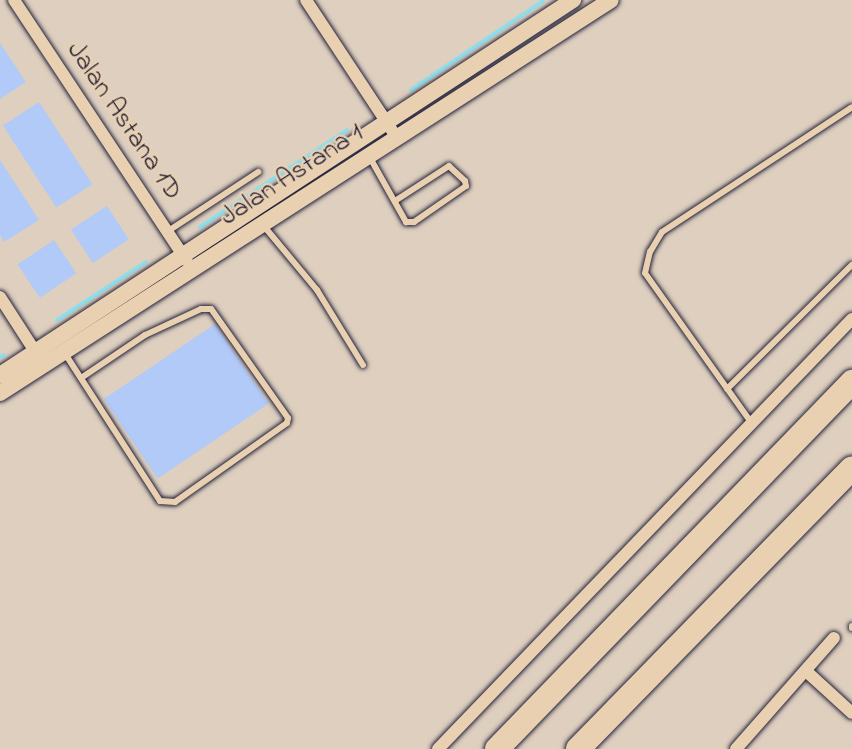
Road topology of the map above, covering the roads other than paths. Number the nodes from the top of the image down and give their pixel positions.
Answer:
1 (14, 0) edge
2 (306, 0) edge
3 (573, 0) edge
4 (607, 1) edge
5 (852, 107) edge
6 (387, 122) junction
7 (397, 138) junction
8 (369, 156) junction
9 (258, 172) dead end
10 (395, 201) junction
11 (262, 224) junction
12 (168, 231) junction
13 (188, 262) junction
14 (852, 265) edge
15 (0, 297) edge
16 (852, 319) edge
17 (64, 352) junction
18 (40, 359) junction
19 (363, 366) dead end
20 (0, 375) edge
21 (81, 378) junction
22 (852, 382) edge
23 (728, 389) junction
24 (0, 393) edge
25 (753, 425) junction
26 (852, 468) edge
27 (834, 638) dead end
28 (806, 671) junction
29 (852, 712) edge
30 (438, 749) edge
31 (497, 749) edge
32 (578, 749) edge
33 (736, 749) edge

1 - 12 street, Jalan Astana 1D
2 - 6 street
3 - 6 street, Jalan Astana 1
4 - 7 street, Jalan Astana 1
5 - 23 lane
6 - 7 street
6 - 13 street, Jalan Astana 1
7 - 8 street, Jalan Astana 1
8 - 10 lane
8 - 11 street, Jalan Astana 1
9 - 12 lane
10 - 10 lane
11 - 13 street, Jalan Astana 1
11 - 19 lane
12 - 13 street, Jalan Astana 1D
13 - 17 street, Jalan Astana 1
13 - 18 street, Jalan Astana 1
14 - 23 lane
15 - 18 street
16 - 25 street
17 - 18 street, Jalan Astana 1
17 - 21 lane
18 - 20 street, Jalan Astana 1
18 - 24 street, Jalan Astana 1
21 - 21 lane
22 - 31 highway
23 - 25 lane
25 - 30 street
26 - 32 highway
27 - 28 street
28 - 29 street
28 - 33 street

